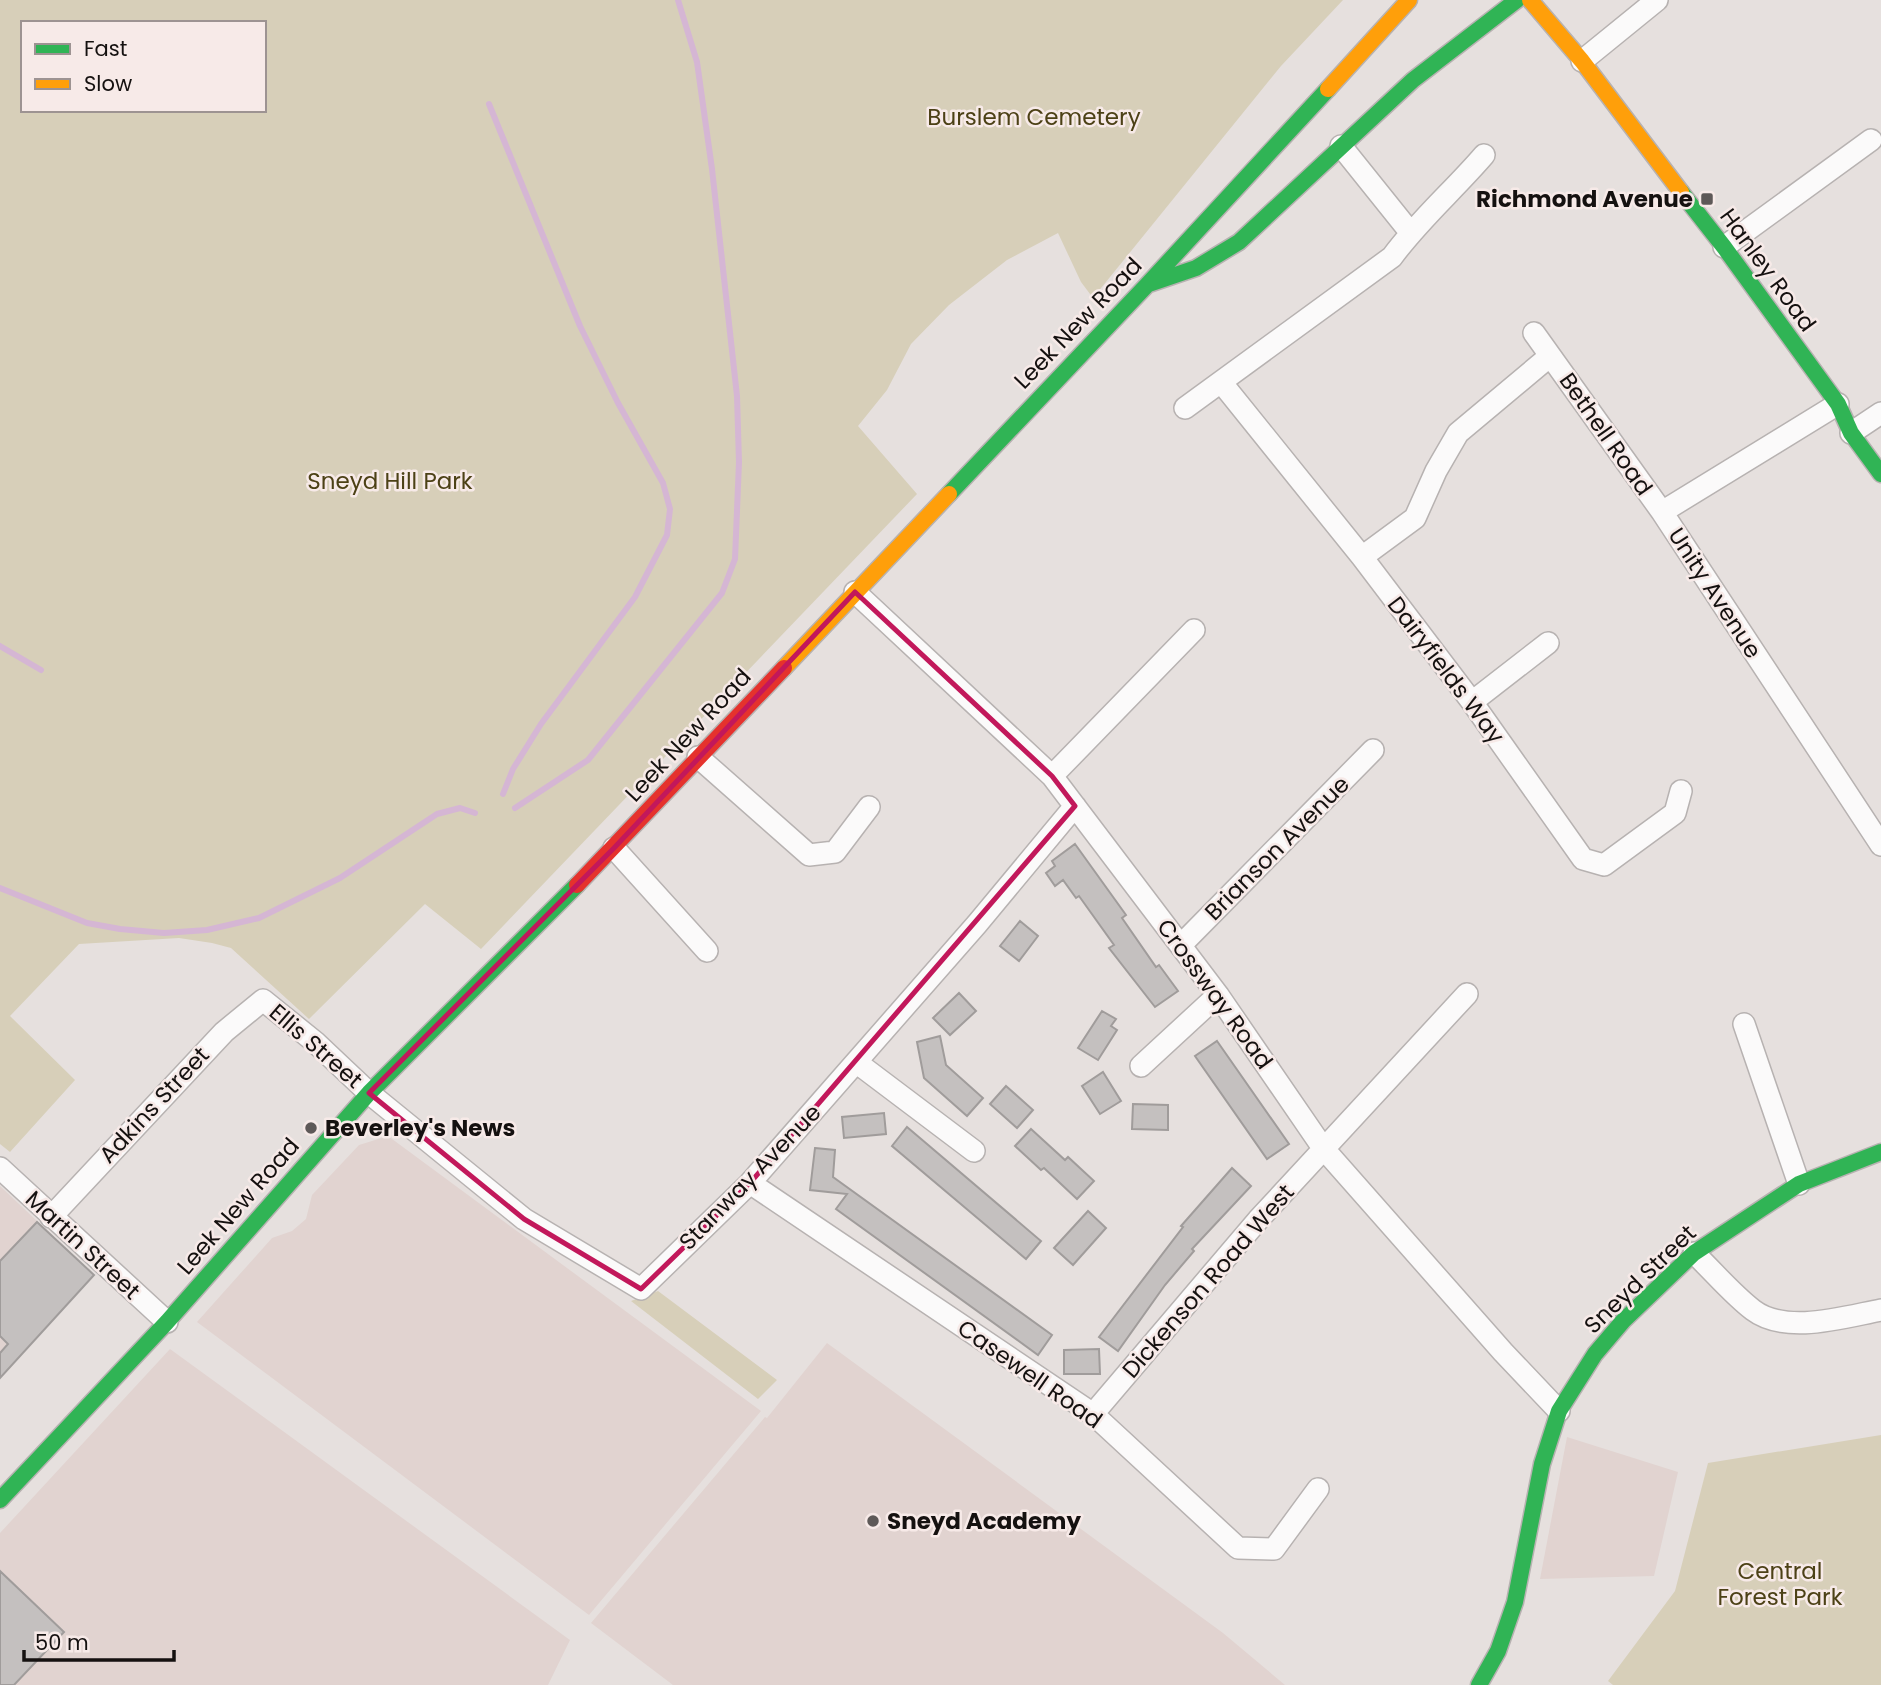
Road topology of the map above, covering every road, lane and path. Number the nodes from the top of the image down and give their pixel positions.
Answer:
1 (1409, 0) edge
2 (1517, 0) edge
3 (1530, 0) edge
4 (1657, 0) edge
5 (1582, 61) junction
6 (1871, 140) dead end
7 (1341, 146) junction
8 (1484, 155) dead end
9 (1410, 232) junction
10 (1724, 247) junction
11 (1147, 285) junction
12 (1534, 333) dead end
13 (1549, 356) junction
14 (1221, 382) junction
15 (1838, 404) junction
16 (1185, 408) dead end
17 (1881, 413) edge
18 (1851, 433) junction
19 (1881, 474) edge
20 (1662, 513) junction
21 (1362, 558) junction
22 (855, 592) junction
23 (1194, 630) dead end
24 (1548, 643) dead end
25 (1472, 702) junction
26 (1373, 750) dead end
27 (698, 757) junction
28 (1052, 776) junction
29 (1681, 791) dead end
30 (1075, 806) junction
31 (869, 807) dead end
32 (1881, 845) edge
33 (614, 848) junction
34 (1181, 945) junction
35 (707, 951) dead end
36 (1467, 994) dead end
37 (1218, 995) junction
38 (263, 1000) joint
39 (1744, 1024) dead end
40 (856, 1062) junction
41 (1140, 1066) dead end
42 (369, 1093) junction
43 (1323, 1148) junction
44 (974, 1152) dead end
45 (1881, 1152) edge
46 (0, 1168) edge
47 (750, 1183) junction
48 (1799, 1184) junction
49 (51, 1217) junction
50 (1694, 1252) junction
51 (1881, 1310) edge
52 (167, 1322) junction
53 (1559, 1411) junction
54 (1093, 1414) junction
55 (1318, 1489) dead end
56 (4, 1494) edge
57 (1479, 1685) edge

1 - 11 main road, Leek New Road
2 - 7 main road
3 - 5 main road, Hanley Road
4 - 5 street
5 - 10 main road, Hanley Road
6 - 10 street
7 - 9 street
7 - 11 main road
8 - 9 street
9 - 14 street
10 - 15 main road, Hanley Road
11 - 22 main road, Leek New Road
12 - 13 street, Bethell Road
13 - 20 street, Bethell Road
13 - 21 street, Bethell Road
14 - 16 street
14 - 21 street, Dairyfields Way
15 - 18 main road, Hanley Road
15 - 20 street, Unity Avenue
17 - 18 street
18 - 19 main road, Hanley Road
20 - 32 street, Unity Avenue
21 - 25 street, Dairyfields Way
22 - 27 main road, Leek New Road
22 - 28 street, Crossway Road
23 - 28 street
24 - 25 street
25 - 29 street, Dairyfields Way
26 - 34 street, Brianson Avenue
27 - 31 street
27 - 33 main road, Leek New Road
28 - 30 street, Crossway Road
30 - 34 street, Crossway Road
30 - 40 street, Stanway Avenue
33 - 35 street
33 - 42 main road, Leek New Road
34 - 37 street, Crossway Road
36 - 43 street, Dickenson Road West
37 - 41 street
37 - 43 street, Crossway Road
38 - 42 street, Ellis Street
38 - 49 street, Adkins Street
39 - 48 street
40 - 44 street
40 - 47 street, Stanway Avenue
42 - 47 street, Stanway Avenue
42 - 52 main road, Leek New Road
43 - 53 street, Crossway Road
43 - 54 street, Dickenson Road West
45 - 48 main road, Sneyd Street
46 - 49 street, Martin Street
47 - 54 street, Casewell Road
48 - 50 main road, Sneyd Street
49 - 52 street, Martin Street
50 - 51 street
50 - 53 main road, Sneyd Street
52 - 56 main road, Leek New Road
53 - 57 main road, Sneyd Street
54 - 55 street, Casewell Road

